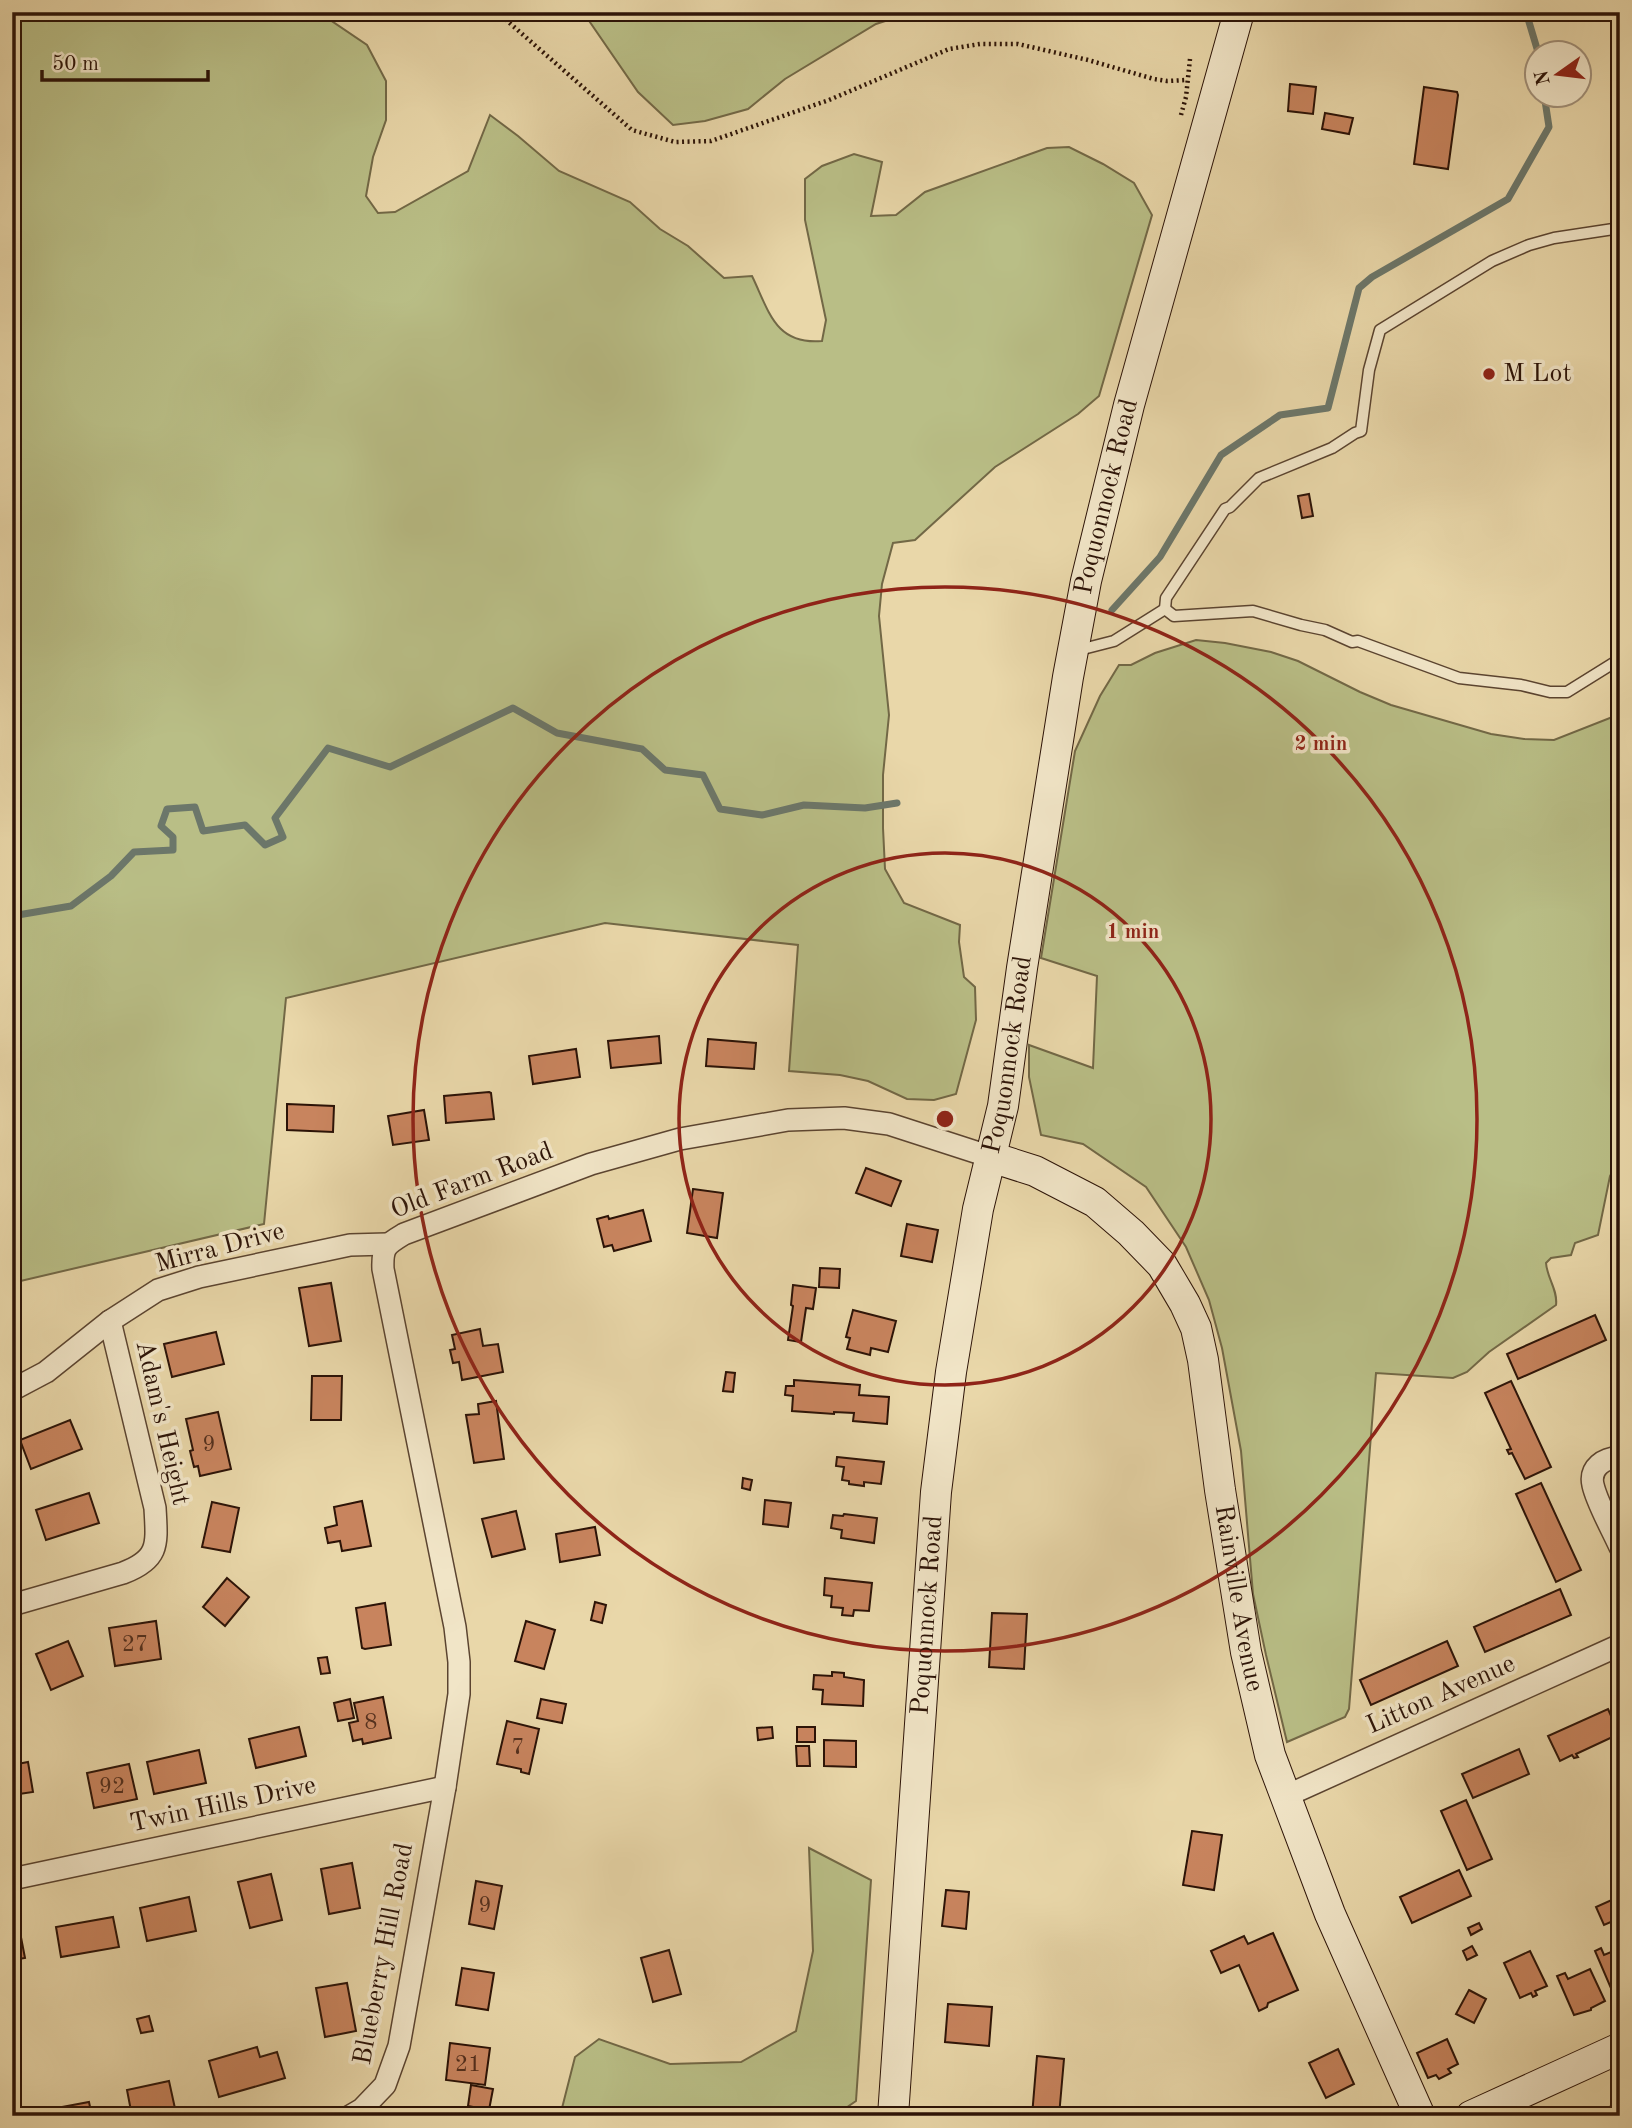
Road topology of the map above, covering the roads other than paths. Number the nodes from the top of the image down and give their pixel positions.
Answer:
1 (1238, 12) edge
2 (1620, 228) edge
3 (1165, 609) junction
4 (1072, 651) junction
5 (1620, 659) edge
6 (991, 1157) junction
7 (387, 1244) junction
8 (110, 1321) junction
9 (12, 1390) edge
10 (1620, 1458) edge
11 (1620, 1547) edge
12 (12, 1605) edge
13 (1620, 1645) edge
14 (445, 1787) junction
15 (1286, 1796) junction
16 (12, 1879) edge
17 (1620, 2048) edge
18 (350, 2116) edge
19 (893, 2116) edge
20 (1420, 2116) edge
21 (1471, 2116) edge

1 - 4 main road, Poquonnock Road
2 - 3 lane
3 - 4 lane
3 - 5 lane
4 - 6 main road, Poquonnock Road
6 - 7 street, Old Farm Road
6 - 15 main road, Rainville Avenue
6 - 19 main road, Poquonnock Road
7 - 8 street, Mirra Drive
7 - 14 street, Old Farm Road
8 - 9 street, Mirra Drive
8 - 12 street, Adam's Height
10 - 11 street
13 - 15 street, Litton Avenue
14 - 16 street, Twin Hills Drive
14 - 18 street, Blueberry Hill Road
15 - 20 main road, Rainville Avenue
17 - 21 main road

